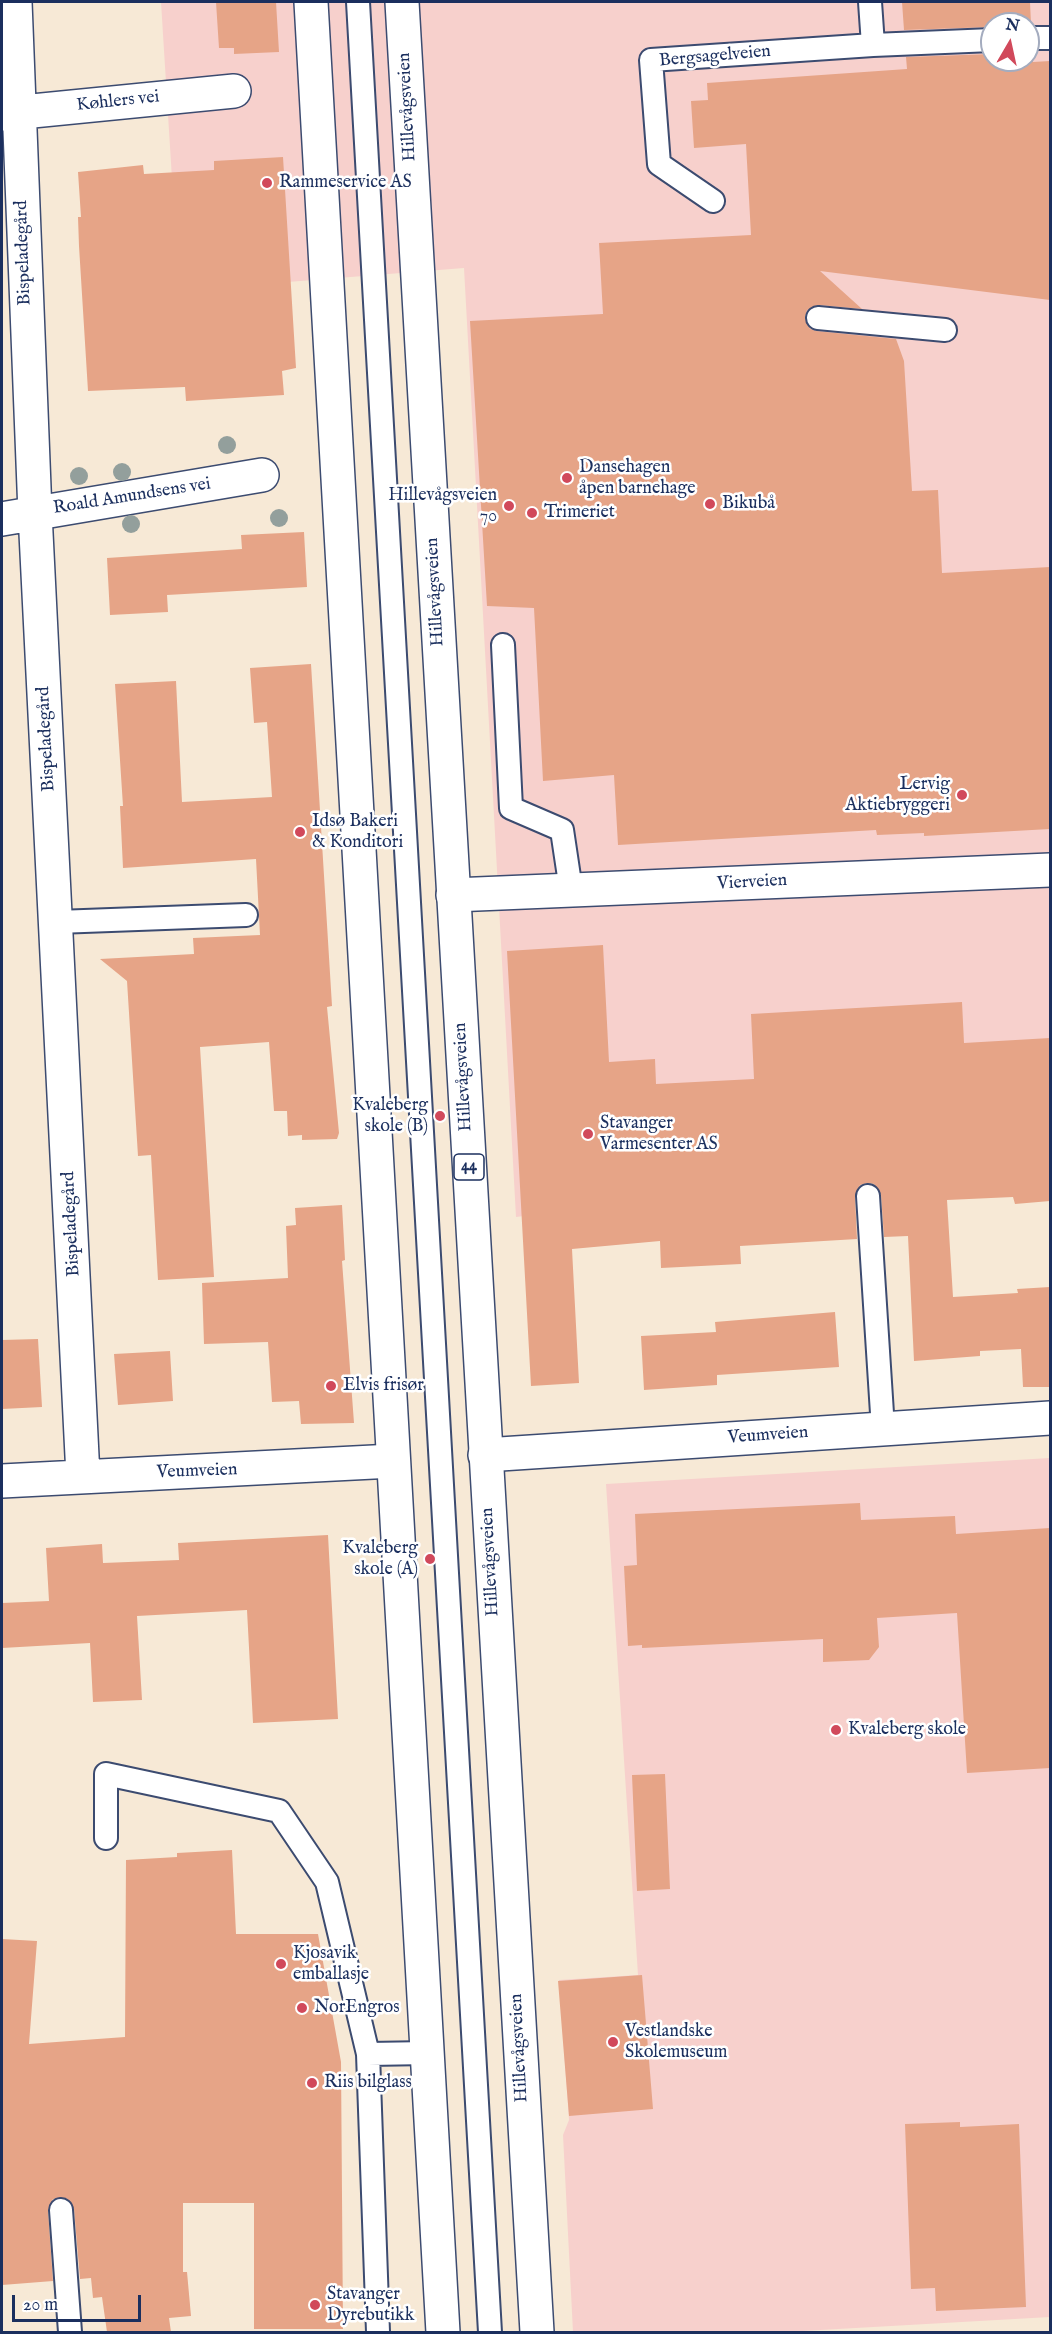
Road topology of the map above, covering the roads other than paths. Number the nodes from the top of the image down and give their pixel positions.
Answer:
1 (15, 2) edge
2 (311, 2) edge
3 (358, 2) edge
4 (402, 2) edge
5 (870, 2) edge
6 (980, 41) edge
7 (873, 45) junction
8 (234, 91) dead end
9 (10, 113) edge
10 (713, 201) dead end
11 (818, 318) dead end
12 (945, 330) dead end
13 (262, 475) dead end
14 (35, 513) junction
15 (2, 519) edge
16 (503, 645) dead end
17 (1050, 870) edge
18 (571, 890) junction
19 (453, 895) junction
20 (246, 915) dead end
21 (57, 922) junction
22 (868, 1196) dead end
23 (1050, 1418) edge
24 (883, 1429) junction
25 (485, 1455) junction
26 (393, 1461) junction
27 (83, 1476) junction
28 (2, 1481) edge
29 (106, 1838) dead end
30 (429, 2053) junction
31 (368, 2054) junction
32 (61, 2210) dead end
33 (70, 2332) edge
34 (378, 2332) edge
35 (442, 2332) edge
36 (490, 2332) edge
37 (537, 2332) edge

1 - 9 main road, Bispeladegård
2 - 26 main road
3 - 36 lane
4 - 19 main road, Hillevågsveien / 44
5 - 7 lane
6 - 7 lane, Bergsagelveien
7 - 10 lane, Bergsagelveien
8 - 9 main road, Køhlers vei
9 - 14 main road, Bispeladegård
11 - 12 lane
13 - 14 main road, Roald Amundsens vei
14 - 15 main road, Roald Amundsens vei
14 - 21 main road, Bispeladegård
16 - 18 lane
17 - 18 main road, Vierveien
18 - 19 main road, Vierveien
19 - 25 main road, Hillevågsveien / 44
20 - 21 lane
21 - 27 main road, Bispeladegård
22 - 24 lane
23 - 24 main road, Veumveien
24 - 25 main road, Veumveien
25 - 37 main road, Hillevågsveien / 44
26 - 27 main road, Veumveien
26 - 30 main road
27 - 28 main road, Veumveien
29 - 31 lane
30 - 31 lane
30 - 35 main road
31 - 34 lane
32 - 33 lane

